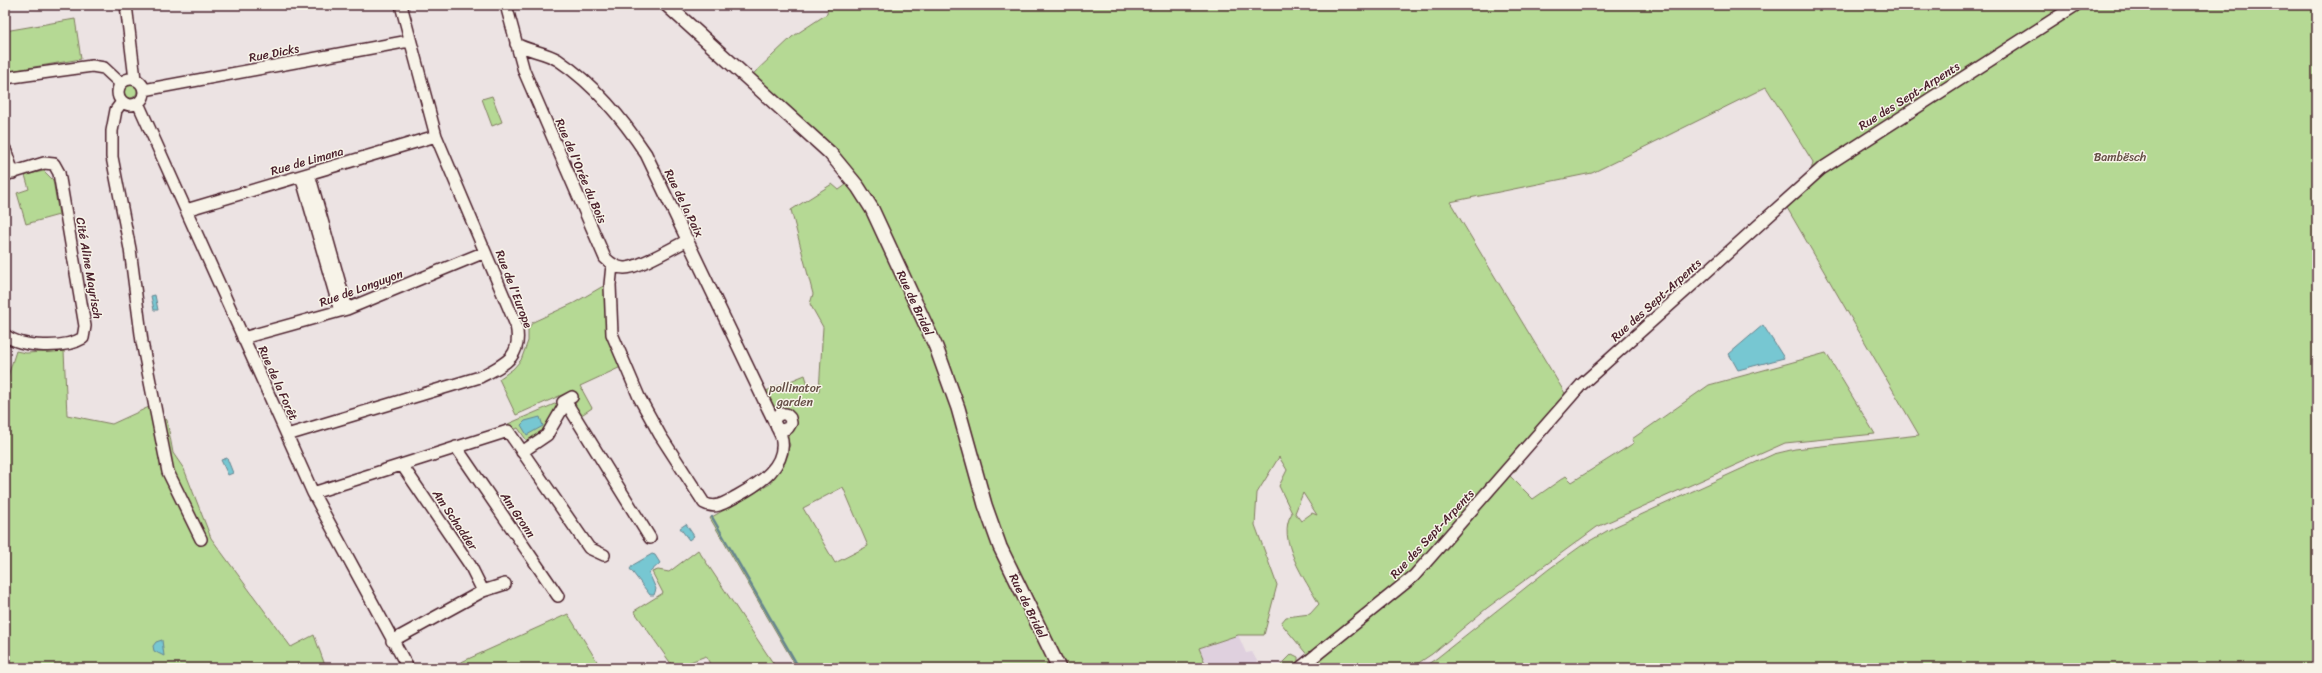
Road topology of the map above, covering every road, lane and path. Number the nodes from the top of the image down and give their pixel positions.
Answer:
1 (126, 5) edge
2 (401, 5) edge
3 (506, 5) edge
4 (667, 5) edge
5 (2076, 5) edge
6 (409, 41) junction
7 (516, 44) junction
8 (5, 78) edge
9 (135, 79) junction
10 (120, 84) junction
11 (144, 90) junction
12 (122, 102) junction
13 (138, 103) junction
14 (436, 136) junction
15 (5, 150) edge
16 (9, 174) edge
17 (305, 175) junction
18 (186, 210) junction
19 (688, 240) junction
20 (485, 252) junction
21 (612, 265) junction
22 (344, 310) junction
23 (5, 335) edge
24 (243, 338) junction
25 (287, 435) junction
26 (456, 447) junction
27 (522, 452) junction
28 (402, 465) junction
29 (313, 493) junction
30 (650, 538) dead end
31 (201, 539) dead end
32 (604, 555) dead end
33 (506, 584) dead end
34 (483, 591) junction
35 (558, 596) dead end
36 (392, 640) junction
37 (408, 668) edge
38 (1058, 668) edge
39 (1300, 668) edge

1 - 9 street
2 - 6 street, Rue de l'Europe
3 - 7 street, Rue de l'Orée du Bois
4 - 38 main road, Rue de Bridel
5 - 39 street, Rue des Sept-Arpents
6 - 11 street, Rue Dicks
6 - 14 street, Rue de l'Europe
7 - 19 street, Rue de la Paix
7 - 21 street, Rue de l'Orée du Bois
8 - 10 street
9 - 10 street
9 - 11 street
10 - 12 street
11 - 13 street
12 - 13 street
12 - 31 street
13 - 18 street, Rue de la Forêt
14 - 17 street, Rue de Limana
14 - 20 street, Rue de l'Europe
15 - 16 street, Cité Aline Mayrisch
16 - 23 street, Cité Aline Mayrisch
17 - 18 street, Rue de Limana
17 - 22 street
18 - 24 street, Rue de la Forêt
19 - 21 street
19 - 21 street, Rue de la Paix
20 - 22 street, Rue de Longuyon
20 - 25 street, Rue de l'Europe
22 - 24 street, Rue de Longuyon
24 - 25 street, Rue de la Forêt
25 - 29 street, Rue de la Forêt
26 - 27 street
26 - 28 street
26 - 35 street, Am Gronn
27 - 30 street
27 - 32 street
28 - 29 street
28 - 34 street, Am Schadder
29 - 36 street, Rue de la Forêt
33 - 34 street
34 - 36 street
36 - 37 street, Rue de la Forêt

